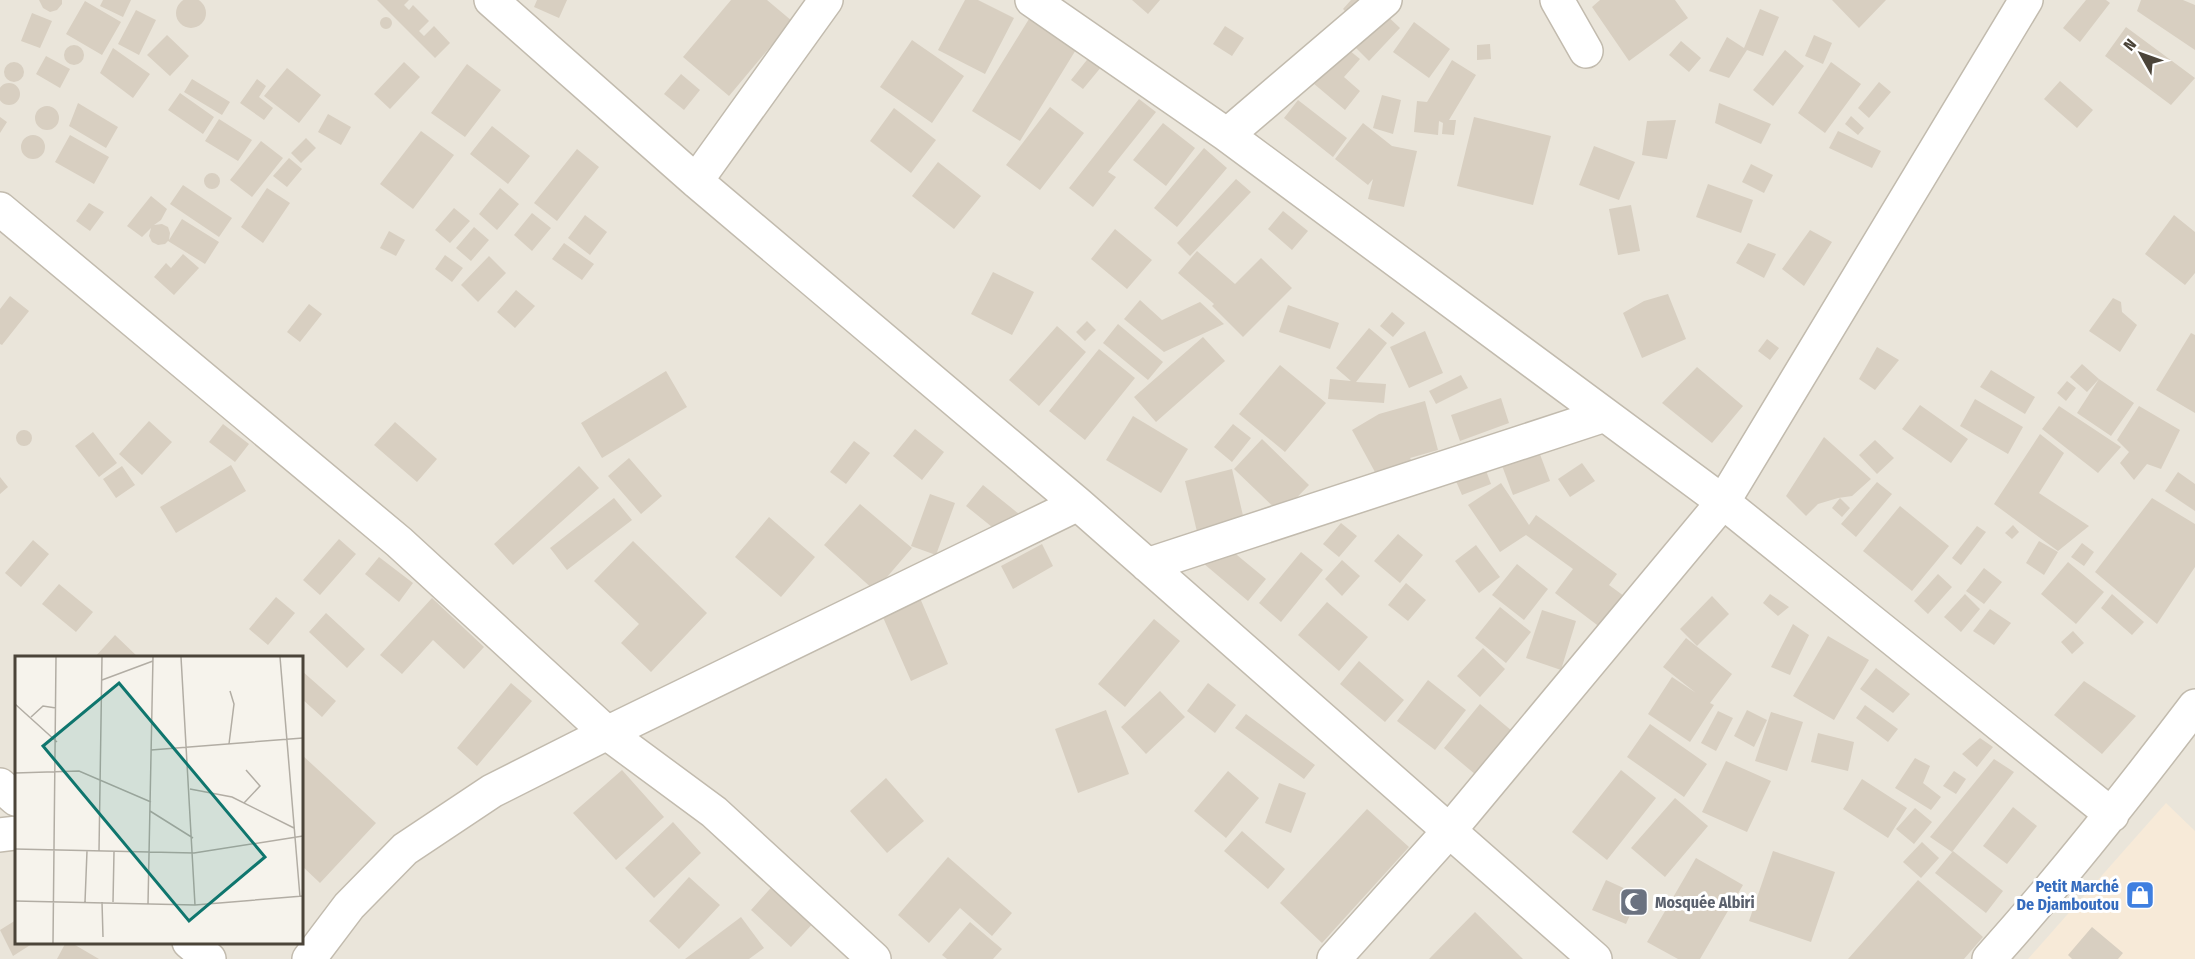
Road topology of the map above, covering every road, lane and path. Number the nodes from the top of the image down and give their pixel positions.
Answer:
1 (491, 0) edge
2 (826, 0) edge
3 (1032, 0) edge
4 (1385, 0) edge
5 (1557, 0) edge
6 (2026, 0) edge
7 (1586, 51) dead end
8 (1227, 135) junction
9 (696, 181) junction
10 (0, 209) edge
11 (1605, 415) junction
12 (1723, 502) junction
13 (1078, 504) junction
14 (1147, 565) junction
15 (2195, 706) edge
16 (607, 733) junction
17 (0, 785) edge
18 (15, 798) edge
19 (2112, 815) junction
20 (1449, 831) junction
21 (15, 833) edge
22 (0, 835) edge
23 (191, 944) edge
24 (209, 959) edge
25 (309, 959) edge
26 (874, 959) edge
27 (1334, 959) edge
28 (1595, 959) edge
29 (1989, 959) edge

1 - 9 street
2 - 9 street
3 - 8 street
4 - 8 street
5 - 7 street
6 - 12 street
8 - 11 street
9 - 13 street
10 - 16 street
11 - 12 street
11 - 14 street
12 - 19 street
12 - 20 street
13 - 14 street
13 - 16 street
14 - 20 street
15 - 19 street
16 - 25 street
16 - 26 street
17 - 18 street
19 - 29 street
20 - 27 street
20 - 28 street
21 - 22 street
23 - 24 street

